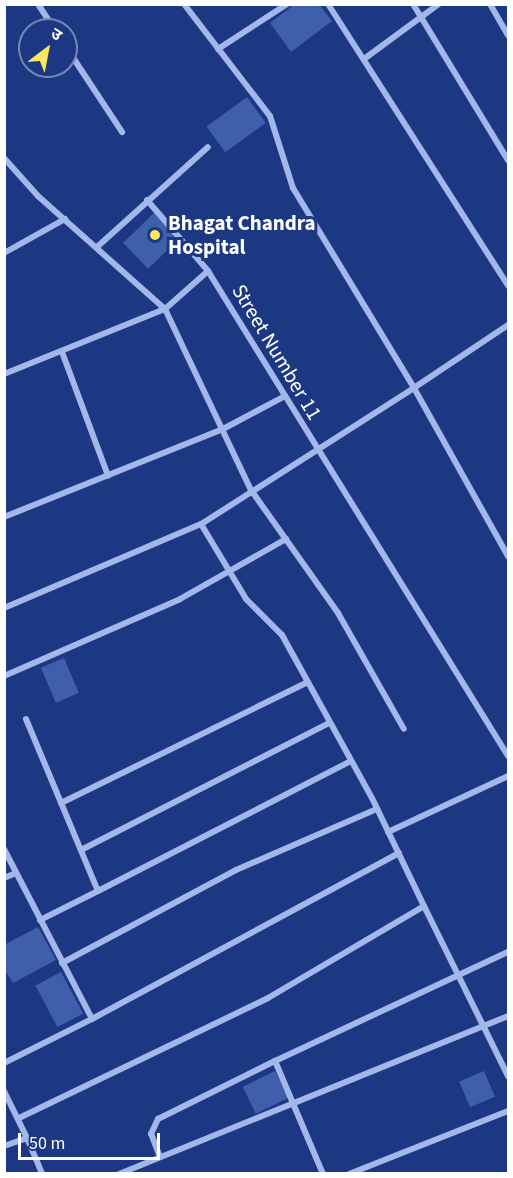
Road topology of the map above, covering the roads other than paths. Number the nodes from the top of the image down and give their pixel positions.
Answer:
1 (38, 4) edge
2 (184, 4) edge
3 (287, 4) edge
4 (328, 4) edge
5 (413, 4) edge
6 (439, 4) edge
7 (490, 4) edge
8 (421, 17) junction
9 (47, 18) edge
10 (508, 35) edge
11 (218, 49) junction
12 (364, 59) junction
13 (78, 65) edge
14 (123, 132) dead end
15 (208, 147) dead end
16 (4, 158) edge
17 (508, 159) edge
18 (147, 200) junction
19 (64, 219) junction
20 (97, 247) junction
21 (4, 253) edge
22 (208, 270) junction
23 (508, 286) edge
24 (165, 309) junction
25 (508, 325) edge
26 (62, 352) junction
27 (4, 374) edge
28 (414, 388) junction
29 (285, 396) junction
30 (222, 429) junction
31 (316, 450) junction
32 (108, 476) junction
33 (251, 490) junction
34 (4, 517) edge
35 (201, 524) junction
36 (286, 539) junction
37 (508, 556) edge
38 (231, 574) junction
39 (4, 608) edge
40 (4, 676) edge
41 (308, 682) junction
42 (26, 719) dead end
43 (329, 723) junction
44 (404, 729) dead end
45 (508, 756) edge
46 (351, 761) junction
47 (508, 776) edge
48 (61, 803) junction
49 (377, 809) junction
50 (388, 832) junction
51 (4, 849) edge
52 (81, 850) junction
53 (399, 853) junction
54 (16, 873) junction
55 (4, 878) edge
56 (98, 891) junction
57 (424, 906) junction
58 (40, 920) junction
59 (508, 952) edge
60 (62, 963) junction
61 (458, 974) junction
62 (508, 1016) edge
63 (92, 1019) junction
64 (485, 1027) junction
65 (275, 1061) junction
66 (4, 1063) edge
67 (508, 1076) edge
68 (4, 1091) edge
69 (293, 1104) junction
70 (508, 1111) edge
71 (19, 1119) junction
72 (27, 1138) junction
73 (4, 1146) edge
74 (160, 1157) junction
75 (42, 1173) edge
76 (119, 1173) edge
77 (323, 1173) edge
78 (349, 1173) edge

1 - 9 street
2 - 11 street
3 - 11 street
4 - 12 street
5 - 8 street
6 - 8 street
7 - 10 street
8 - 12 street
8 - 17 street
11 - 28 street
12 - 23 street
13 - 14 street
15 - 18 street
16 - 19 street
18 - 20 street
18 - 22 street, Street Number 11
19 - 20 street
19 - 21 street
20 - 24 street
22 - 24 street
22 - 29 street, Street Number 11
24 - 26 street
24 - 30 street
25 - 28 street
26 - 27 street
26 - 32 street
28 - 31 street
28 - 37 street
29 - 30 street
29 - 31 street, Street Number 11
30 - 32 street
30 - 33 street
31 - 33 street
31 - 45 street, Street Number 11
32 - 34 street
33 - 35 street
33 - 36 street
35 - 38 street
35 - 39 street
36 - 38 street
36 - 44 street
38 - 40 street
38 - 41 street
41 - 43 street
41 - 48 street
42 - 48 street
43 - 46 street
43 - 52 street
46 - 49 street
46 - 56 street
47 - 50 street
48 - 52 street
49 - 50 street
49 - 60 street
50 - 53 street
51 - 54 street
52 - 56 street
53 - 57 street
53 - 63 street
54 - 55 street
54 - 58 street
56 - 58 street
57 - 61 street
57 - 71 street
58 - 60 street
59 - 61 street
60 - 63 street
61 - 64 street
61 - 65 street
62 - 64 street
63 - 66 street
64 - 67 street
64 - 69 street
65 - 69 street
65 - 74 street
68 - 71 street
69 - 74 street
69 - 77 street
70 - 78 street
71 - 72 street
72 - 73 street
72 - 75 street
74 - 76 street

